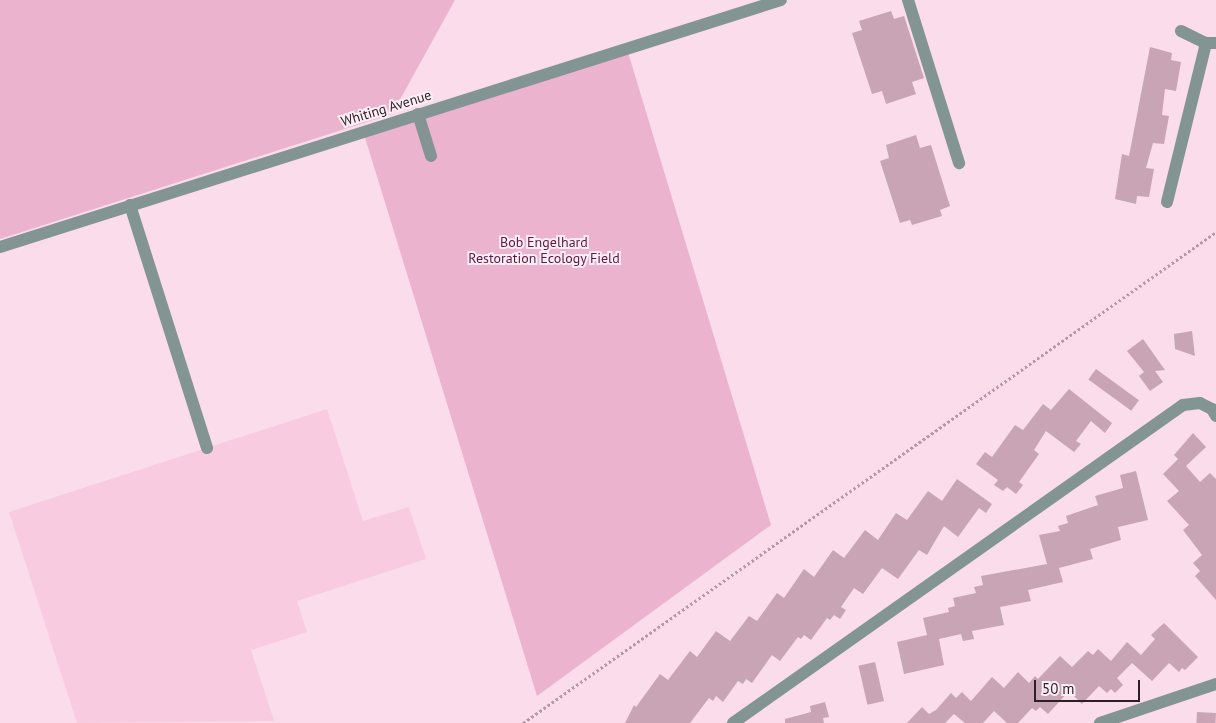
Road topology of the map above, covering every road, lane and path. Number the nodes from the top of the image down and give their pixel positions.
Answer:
1 (781, 0) edge
2 (908, 0) edge
3 (1181, 32) dead end
4 (1211, 43) edge
5 (418, 114) junction
6 (430, 156) dead end
7 (959, 164) dead end
8 (1167, 202) dead end
9 (130, 205) junction
10 (1216, 232) edge
11 (0, 247) edge
12 (1216, 416) edge
13 (207, 448) dead end
14 (1216, 684) edge
15 (523, 723) edge
16 (733, 723) edge
17 (1100, 723) edge

1 - 5 street, Whiting Avenue
2 - 7 street
3 - 4 street
4 - 8 street
5 - 6 street
5 - 9 street, Whiting Avenue
9 - 11 street, Whiting Avenue
9 - 13 street
10 - 15 path
12 - 16 street
14 - 17 street

